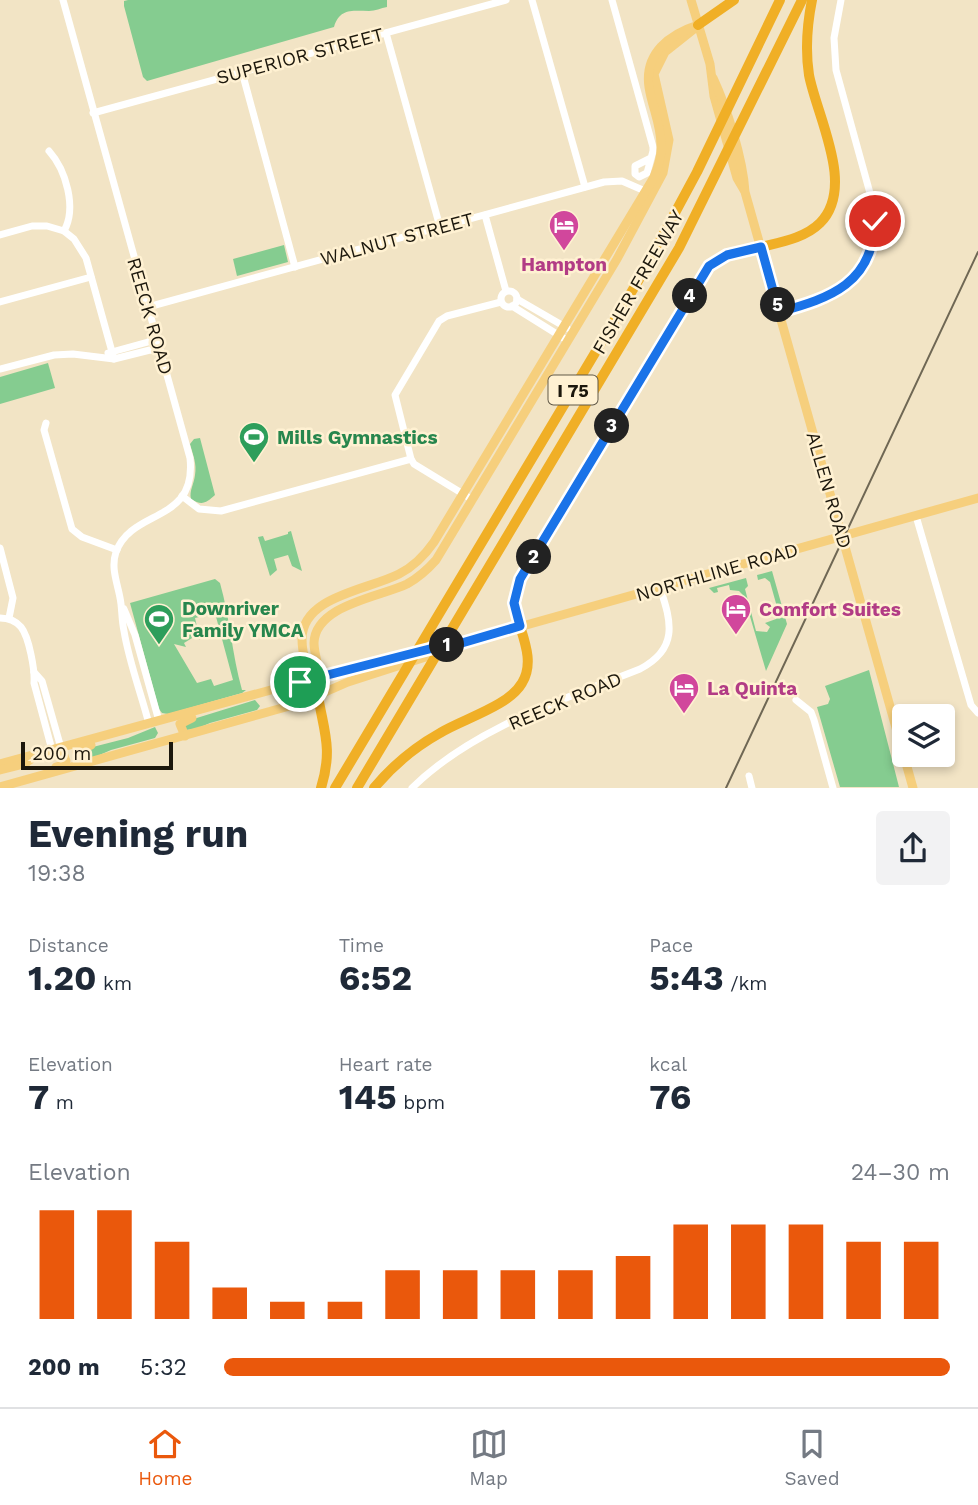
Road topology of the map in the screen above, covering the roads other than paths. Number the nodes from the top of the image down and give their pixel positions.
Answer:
1 (63, 0) edge
2 (506, 0) edge
3 (533, 0) edge
4 (612, 0) edge
5 (691, 0) edge
6 (734, 0) edge
7 (780, 0) edge
8 (802, 0) edge
9 (813, 0) edge
10 (841, 0) edge
11 (698, 25) junction
12 (386, 33) junction
13 (242, 72) junction
14 (93, 113) junction
15 (49, 151) dead end
16 (651, 158) dead end
17 (585, 187) junction
18 (645, 191) junction
19 (485, 215) junction
20 (440, 227) junction
21 (64, 231) junction
22 (0, 235) edge
23 (761, 247) junction
24 (607, 253) junction
25 (617, 259) junction
26 (295, 267) junction
27 (91, 277) junction
28 (591, 279) junction
29 (601, 286) junction
30 (506, 291) junction
31 (0, 302) edge
32 (501, 302) junction
33 (515, 303) junction
34 (576, 304) junction
35 (148, 307) junction
36 (779, 312) junction
37 (585, 313) junction
38 (560, 330) junction
39 (574, 332) junction
40 (156, 335) junction
41 (568, 341) junction
42 (160, 351) junction
43 (112, 356) junction
44 (0, 369) edge
45 (514, 407) junction
46 (525, 414) junction
47 (46, 423) dead end
48 (500, 432) junction
49 (411, 459) junction
50 (494, 467) junction
51 (463, 494) junction
52 (182, 496) junction
53 (978, 498) edge
54 (474, 500) junction
55 (916, 516) junction
56 (842, 538) junction
57 (0, 548) edge
58 (117, 550) junction
59 (424, 556) junction
60 (433, 564) junction
61 (660, 587) junction
62 (354, 591) junction
63 (121, 602) junction
64 (358, 602) junction
65 (0, 618) edge
66 (9, 618) junction
67 (520, 626) junction
68 (455, 645) junction
69 (316, 678) junction
70 (147, 679) junction
71 (138, 682) junction
72 (259, 694) junction
73 (318, 696) junction
74 (245, 698) junction
75 (796, 700) dead end
76 (978, 713) edge
77 (159, 721) junction
78 (146, 725) junction
79 (204, 730) junction
80 (185, 736) junction
81 (160, 743) junction
82 (51, 750) junction
83 (0, 764) edge
84 (79, 765) junction
85 (0, 770) edge
86 (749, 776) dead end
87 (3, 786) edge
88 (321, 788) edge
89 (335, 788) edge
90 (357, 788) edge
91 (374, 788) edge
92 (412, 788) edge
93 (752, 788) edge
94 (833, 788) edge
95 (913, 788) edge

1 - 14 street, REECK ROAD
2 - 12 street, SUPERIOR STREET
3 - 17 street
4 - 16 street
5 - 11 main road, ALLEN ROAD
6 - 11 highway
7 - 89 highway, FISHER FREEWAY / I 75
8 - 90 highway, FISHER FREEWAY / I 75
9 - 23 highway
10 - 36 street
11 - 18 main road
11 - 23 main road, ALLEN ROAD
11 - 25 main road
12 - 13 street, SUPERIOR STREET
12 - 20 street
13 - 14 street, SUPERIOR STREET
13 - 26 street
14 - 35 street, REECK ROAD
15 - 21 street
17 - 18 street, WALNUT STREET
17 - 19 street, WALNUT STREET
18 - 24 main road
19 - 20 street, WALNUT STREET
19 - 30 street
20 - 26 street, WALNUT STREET
21 - 22 street
21 - 27 street
23 - 36 main road, ALLEN ROAD
23 - 67 main road
24 - 25 main road
24 - 28 main road
25 - 29 main road
26 - 35 street, WALNUT STREET
27 - 31 street
27 - 43 street
28 - 29 main road
28 - 34 main road
29 - 37 main road
30 - 32 street
30 - 33 street
32 - 33 street
32 - 49 street
33 - 38 street
34 - 37 main road
34 - 38 main road
35 - 40 street, REECK ROAD
36 - 56 main road, ALLEN ROAD
37 - 39 main road
38 - 39 street
38 - 41 street
38 - 45 main road
39 - 41 main road
40 - 42 street, REECK ROAD
40 - 43 street
41 - 46 main road
42 - 43 street
42 - 52 street, REECK ROAD
43 - 44 street
45 - 46 main road
45 - 48 main road
46 - 50 main road
47 - 58 street
48 - 50 main road
48 - 51 main road
49 - 51 street
49 - 52 street
50 - 54 main road
51 - 54 street
51 - 59 main road
52 - 58 street
53 - 55 main road, NORTHLINE ROAD
54 - 60 main road
55 - 56 main road, NORTHLINE ROAD
55 - 76 street
56 - 61 main road, NORTHLINE ROAD
56 - 95 main road, ALLEN ROAD
57 - 66 street
58 - 63 street
59 - 60 main road
59 - 62 main road
60 - 64 main road
61 - 67 main road, NORTHLINE ROAD
61 - 92 street, REECK ROAD
62 - 64 main road
62 - 69 main road
63 - 70 street
63 - 71 street
64 - 69 main road
65 - 66 street
66 - 82 street
67 - 68 main road, NORTHLINE ROAD
67 - 91 highway
68 - 69 main road, NORTHLINE ROAD
68 - 73 main road, NORTHLINE ROAD
69 - 72 main road, NORTHLINE ROAD
69 - 73 main road
70 - 71 street
70 - 77 street
71 - 78 street
72 - 74 main road, NORTHLINE ROAD
72 - 79 main road
73 - 79 main road, NORTHLINE ROAD
73 - 88 highway
74 - 77 main road, NORTHLINE ROAD
74 - 80 main road
75 - 94 street
77 - 78 main road, NORTHLINE ROAD
77 - 81 main road
78 - 82 main road, NORTHLINE ROAD
78 - 84 main road
79 - 80 main road, NORTHLINE ROAD
80 - 81 main road, NORTHLINE ROAD
81 - 84 main road, NORTHLINE ROAD
82 - 83 main road, NORTHLINE ROAD
82 - 85 main road
82 - 87 main road
84 - 87 main road, NORTHLINE ROAD
86 - 93 street

